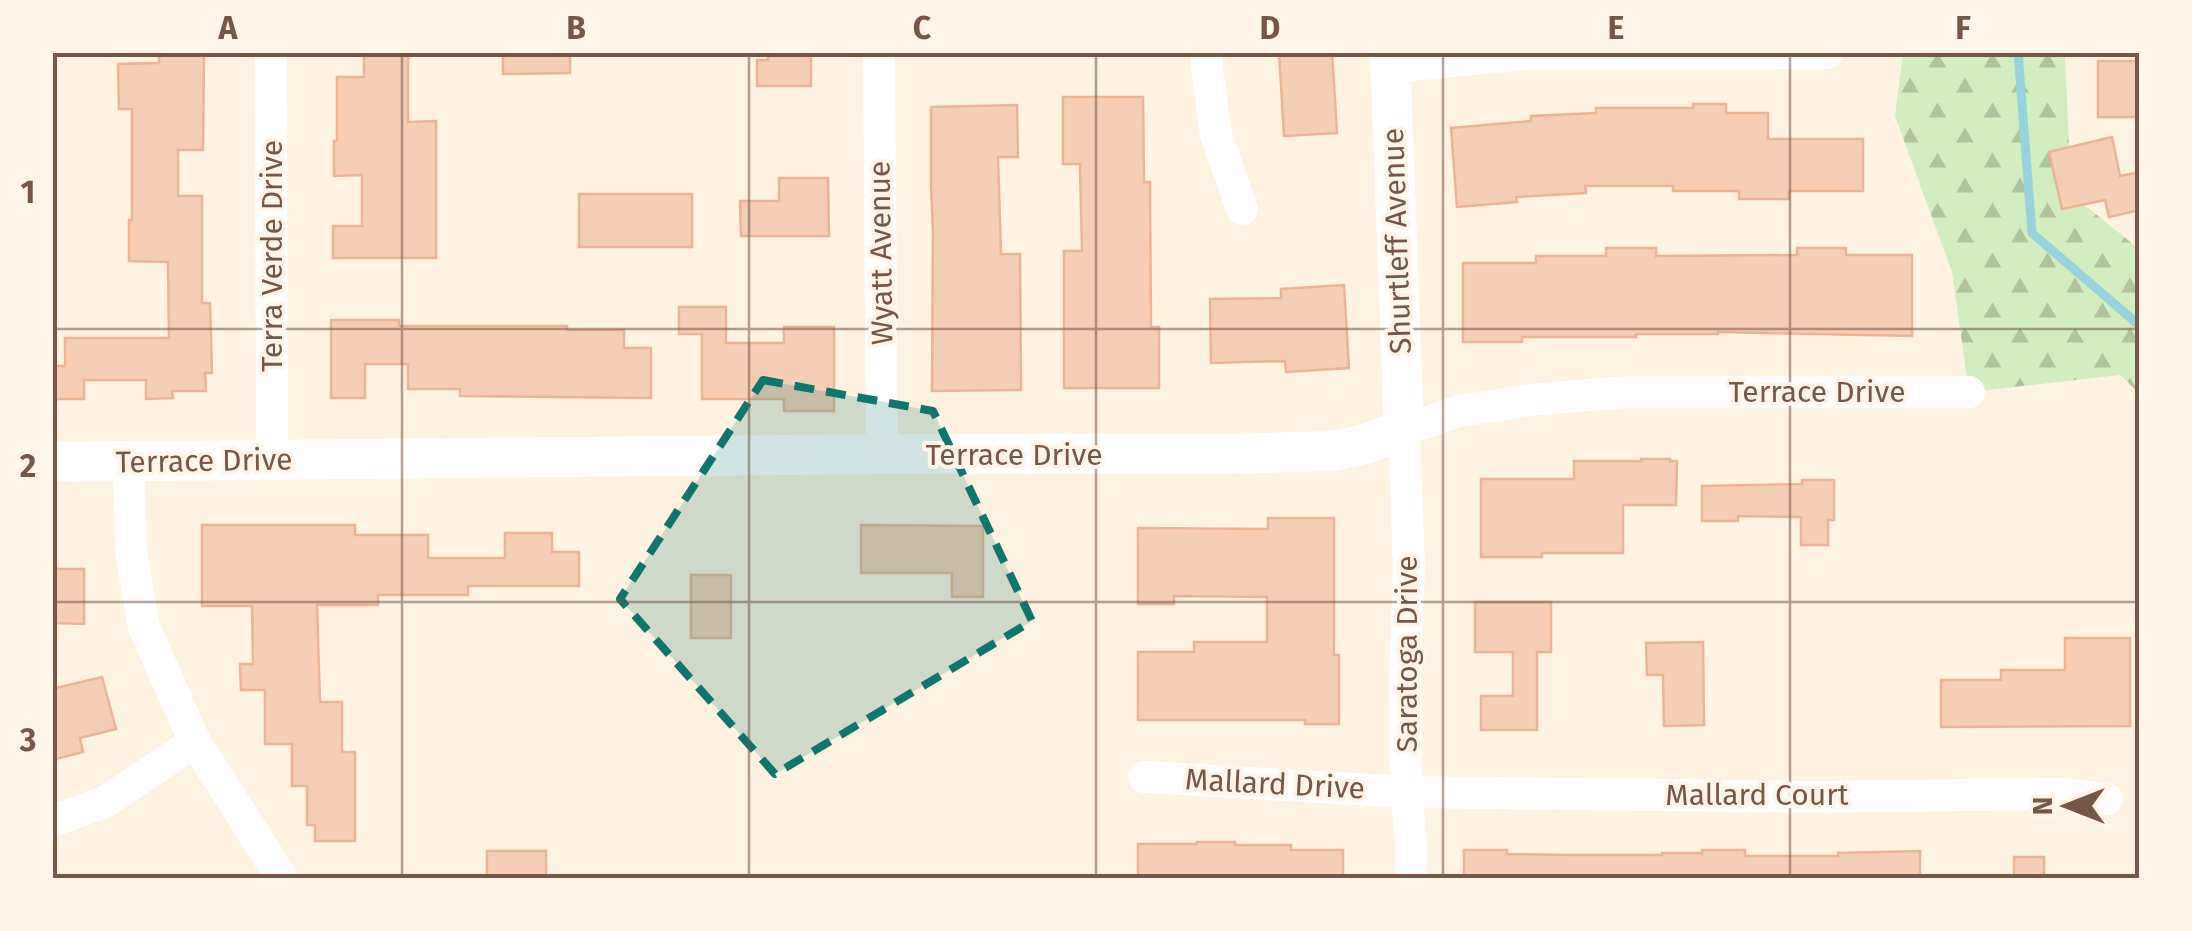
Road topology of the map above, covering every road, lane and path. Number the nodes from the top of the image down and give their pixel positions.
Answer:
1 (271, 52) edge
2 (879, 52) edge
3 (1204, 52) edge
4 (1827, 53) edge
5 (1390, 60) edge
6 (1242, 209) dead end
7 (1968, 392) dead end
8 (1404, 430) junction
9 (882, 454) junction
10 (272, 460) junction
11 (52, 462) edge
12 (129, 462) junction
13 (195, 742) junction
14 (1144, 777) dead end
15 (1406, 792) junction
16 (2107, 799) dead end
17 (52, 821) edge
18 (282, 878) edge
19 (1412, 878) edge

1 - 10 street, Terra Verde Drive
2 - 9 street, Wyatt Avenue
3 - 6 street
4 - 5 street
5 - 8 street, Shurtleff Avenue
7 - 8 street, Terrace Drive
8 - 9 street, Terrace Drive
8 - 15 street, Saratoga Drive
9 - 10 street, Terrace Drive
10 - 12 street, Terrace Drive
11 - 12 street, Terrace Drive
12 - 13 street
13 - 17 street
13 - 18 street
14 - 15 street, Mallard Drive
15 - 16 street, Mallard Court
15 - 19 street, Saratoga Drive

